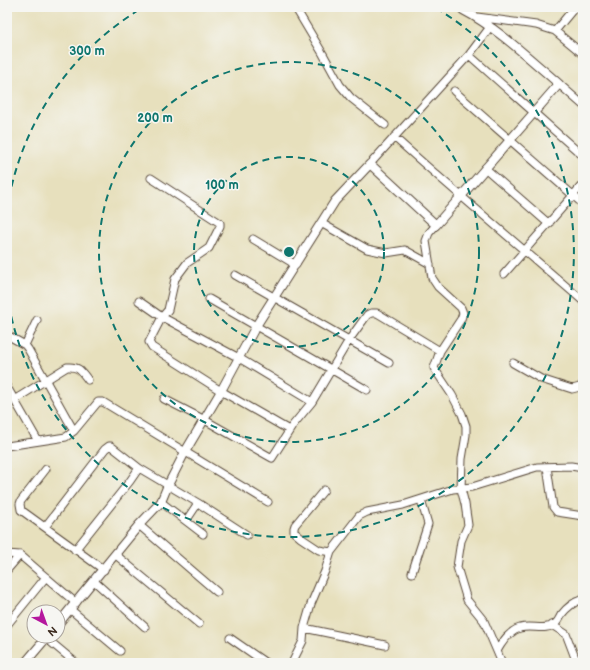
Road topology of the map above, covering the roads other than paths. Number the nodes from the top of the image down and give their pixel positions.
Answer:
1 (295, 7) edge
2 (462, 7) edge
3 (575, 7) edge
4 (477, 17) junction
5 (490, 27) junction
6 (555, 31) junction
7 (583, 54) edge
8 (469, 55) junction
9 (559, 84) junction
10 (454, 91) dead end
11 (583, 105) edge
12 (534, 113) junction
13 (384, 124) dead end
14 (394, 137) junction
15 (510, 140) junction
16 (583, 156) edge
17 (370, 164) junction
18 (485, 168) junction
19 (151, 178) dead end
20 (583, 184) edge
21 (460, 196) junction
22 (573, 196) junction
23 (583, 204) edge
24 (321, 223) junction
25 (549, 224) junction
26 (436, 225) junction
27 (253, 239) dead end
28 (525, 250) junction
29 (296, 264) junction
30 (430, 264) junction
31 (504, 274) dead end
32 (235, 275) dead end
33 (275, 297) junction
34 (209, 299) dead end
35 (139, 301) dead end
36 (583, 302) edge
37 (162, 317) junction
38 (37, 320) dead end
39 (256, 326) junction
40 (7, 335) edge
41 (348, 340) junction
42 (25, 345) junction
43 (440, 351) junction
44 (239, 358) junction
45 (389, 363) dead end
46 (512, 363) dead end
47 (331, 370) junction
48 (88, 380) dead end
49 (46, 381) junction
50 (583, 384) edge
51 (7, 387) edge
52 (366, 390) dead end
53 (221, 391) junction
54 (164, 399) dead end
55 (14, 400) junction
56 (312, 402) junction
57 (203, 419) junction
58 (289, 430) junction
59 (74, 431) junction
60 (38, 441) junction
61 (7, 446) edge
62 (185, 452) junction
63 (547, 467) junction
64 (139, 468) junction
65 (583, 468) edge
66 (46, 469) dead end
67 (168, 485) junction
68 (461, 489) junction
69 (324, 490) dead end
70 (421, 500) junction
71 (161, 502) junction
72 (268, 502) dead end
73 (198, 503) junction
74 (583, 516) edge
75 (186, 521) junction
76 (139, 525) junction
77 (45, 528) junction
78 (203, 534) dead end
79 (247, 535) dead end
80 (75, 550) junction
81 (331, 552) junction
82 (7, 554) edge
83 (116, 554) junction
84 (20, 555) junction
85 (7, 570) edge
86 (104, 570) junction
87 (412, 573) dead end
88 (46, 577) junction
89 (94, 581) junction
90 (218, 592) dead end
91 (583, 599) edge
92 (76, 603) junction
93 (71, 610) junction
94 (66, 615) edge
95 (199, 624) dead end
96 (7, 625) edge
97 (552, 625) junction
98 (145, 626) dead end
99 (304, 628) junction
100 (230, 638) dead end
101 (41, 644) edge
102 (55, 644) edge
103 (386, 645) dead end
104 (120, 651) dead end
105 (497, 652) junction
106 (25, 663) edge
107 (76, 663) edge
108 (266, 663) edge
109 (292, 663) edge
110 (502, 663) edge
111 (577, 663) edge

1 - 13 street
2 - 4 street
3 - 6 street
4 - 5 street
4 - 6 street
5 - 8 street
5 - 9 street
6 - 7 street
8 - 12 street
8 - 14 street
9 - 11 street
9 - 12 street
10 - 15 street
12 - 15 street
12 - 16 street
14 - 17 street
14 - 21 street
15 - 18 street
15 - 22 street
17 - 24 street
17 - 26 street
18 - 21 street
18 - 25 street
19 - 37 street
20 - 22 street
21 - 26 street
21 - 28 street
22 - 23 street
22 - 25 street
24 - 29 street
24 - 30 street
25 - 28 street
26 - 30 street
27 - 29 street
28 - 31 street
28 - 36 street
29 - 33 street
30 - 43 street
32 - 33 street
33 - 39 street
33 - 41 street
34 - 39 street
35 - 37 street
37 - 44 street
37 - 53 street
38 - 42 street
39 - 44 street
39 - 47 street
40 - 42 street
41 - 43 street
41 - 45 street
41 - 47 street
42 - 49 street
43 - 68 street
44 - 53 street
44 - 56 street
46 - 50 street
47 - 52 street
47 - 56 street
48 - 49 street
49 - 55 street
49 - 59 street
51 - 55 street
53 - 57 street
53 - 58 street
54 - 57 street
55 - 60 street
56 - 58 street
57 - 58 street
57 - 62 street
59 - 60 street
59 - 62 street
60 - 61 street
62 - 67 street
62 - 72 street
63 - 65 street
63 - 68 street
63 - 74 street
64 - 67 street
64 - 77 street
64 - 80 street
66 - 77 street
67 - 71 street
67 - 73 street
68 - 70 street
68 - 105 street
69 - 81 street
70 - 81 street
70 - 87 street
71 - 75 street
71 - 76 street
73 - 75 street
73 - 79 street
75 - 78 street
76 - 83 street
76 - 90 street
77 - 80 street
80 - 86 street
81 - 99 street
82 - 84 street
83 - 86 street
83 - 95 street
84 - 85 street
84 - 88 street
86 - 89 street
88 - 92 street
88 - 96 street
89 - 92 street
89 - 98 street
91 - 97 street
92 - 93 street
93 - 94 street
93 - 104 street
97 - 105 street
97 - 111 street
99 - 103 street
99 - 109 street
100 - 108 street
101 - 106 street
102 - 107 street
105 - 110 street

